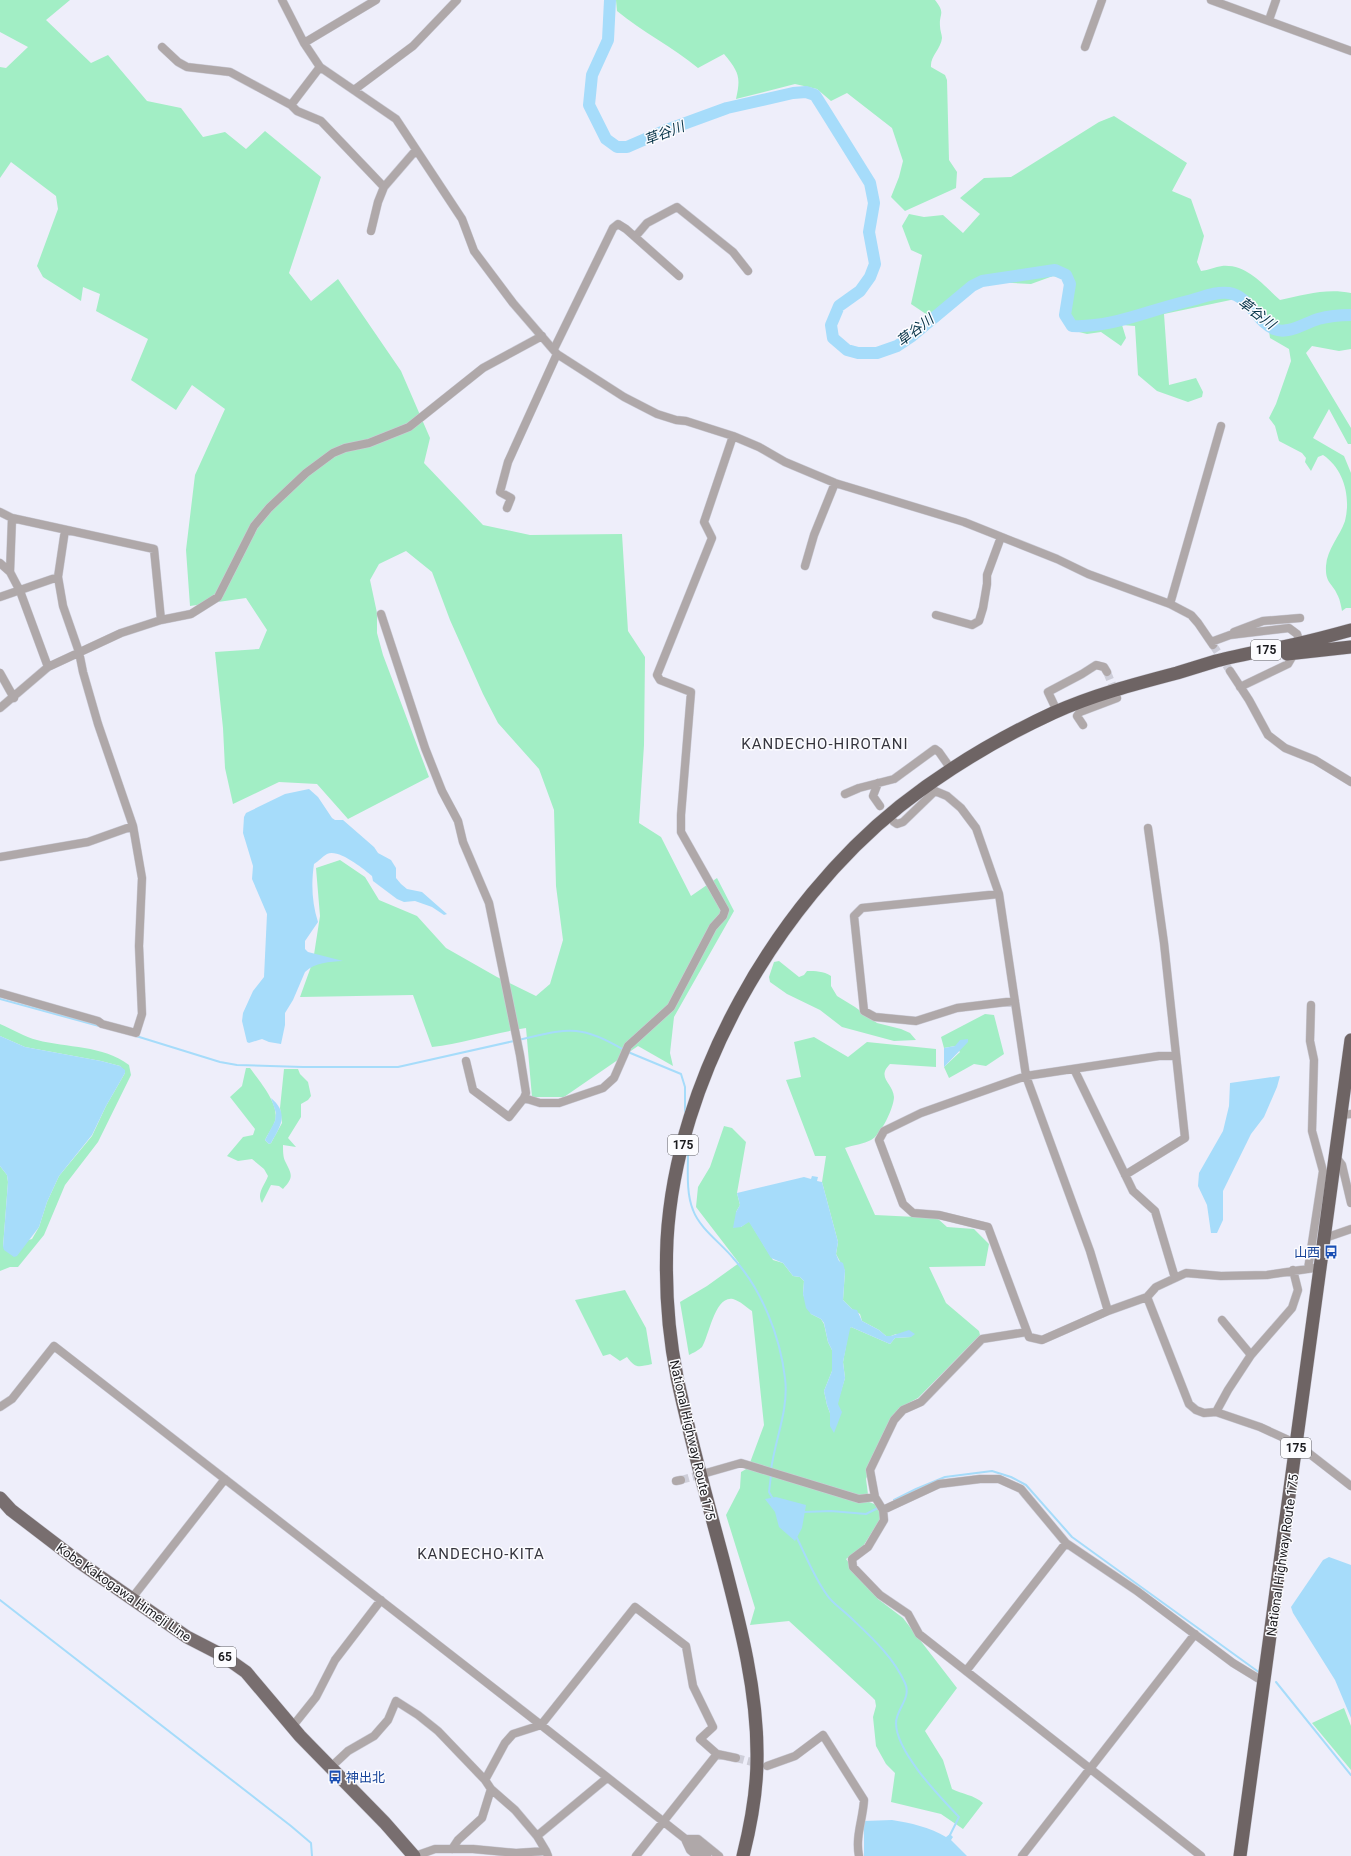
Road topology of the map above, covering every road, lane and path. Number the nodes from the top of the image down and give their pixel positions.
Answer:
1 (282, 0) edge
2 (376, 0) edge
3 (457, 0) edge
4 (1102, 0) edge
5 (1211, 0) edge
6 (1276, 0) edge
7 (1269, 20) junction
8 (304, 43) junction
9 (1085, 47) dead end
10 (162, 48) dead end
11 (1351, 51) edge
12 (320, 68) junction
13 (354, 90) junction
14 (291, 105) junction
15 (416, 150) junction
16 (384, 187) junction
17 (371, 231) dead end
18 (635, 237) junction
19 (748, 271) dead end
20 (679, 276) dead end
21 (542, 336) junction
22 (555, 352) junction
23 (1221, 426) dead end
24 (733, 436) junction
25 (835, 483) junction
26 (507, 508) dead end
27 (0, 512) edge
28 (12, 518) junction
29 (65, 530) junction
30 (1002, 536) junction
31 (0, 563) edge
32 (805, 566) dead end
33 (10, 572) junction
34 (58, 577) junction
35 (20, 591) junction
36 (0, 597) edge
37 (1170, 604) junction
38 (381, 614) dead end
39 (936, 615) dead end
40 (1300, 618) dead end
41 (161, 620) junction
42 (1351, 630) edge
43 (1230, 635) junction
44 (1351, 647) edge
45 (1298, 648) junction
46 (79, 652) junction
47 (48, 667) junction
48 (1230, 671) tunnel mouth
49 (1107, 672) dead end
50 (0, 673) edge
51 (1240, 687) junction
52 (14, 698) junction
53 (1117, 698) dead end
54 (0, 708) edge
55 (1057, 711) junction
56 (1083, 725) dead end
57 (951, 769) junction
58 (1351, 782) edge
59 (878, 784) junction
60 (934, 787) junction
61 (845, 794) dead end
62 (880, 806) dead end
63 (894, 822) dead end
64 (133, 826) junction
65 (1148, 828) dead end
66 (0, 857) edge
67 (999, 894) junction
68 (0, 993) edge
69 (1015, 1002) junction
70 (1311, 1005) dead end
71 (1351, 1047) edge
72 (1175, 1056) junction
73 (466, 1061) dead end
74 (1074, 1069) junction
75 (1026, 1076) junction
76 (524, 1098) junction
77 (1346, 1115) edge
78 (1336, 1157) junction
79 (1125, 1175) junction
80 (1351, 1203) edge
81 (1351, 1229) edge
82 (1324, 1238) junction
83 (1314, 1268) junction
84 (1293, 1270) junction
85 (1175, 1278) junction
86 (1147, 1297) junction
87 (1108, 1311) junction
88 (1222, 1320) dead end
89 (1027, 1332) junction
90 (1250, 1355) junction
91 (0, 1407) edge
92 (1216, 1412) junction
93 (1296, 1444) junction
94 (706, 1473) tunnel mouth
95 (225, 1479) junction
96 (1351, 1486) edge
97 (875, 1497) junction
98 (0, 1498) edge
99 (883, 1510) junction
100 (1066, 1543) junction
101 (132, 1598) junction
102 (381, 1600) junction
103 (1195, 1634) junction
104 (966, 1671) junction
105 (1264, 1682) junction
106 (541, 1725) junction
107 (292, 1727) junction
108 (717, 1754) junction
109 (736, 1758) tunnel mouth
110 (767, 1766) tunnel mouth
111 (331, 1767) junction
112 (1091, 1768) junction
113 (608, 1778) junction
114 (485, 1780) junction
115 (491, 1789) junction
116 (663, 1822) junction
117 (537, 1836) junction
118 (685, 1839) junction
119 (452, 1849) junction
120 (547, 1854) edge
121 (414, 1856) edge
122 (636, 1856) edge
123 (698, 1856) edge
124 (707, 1856) edge
125 (719, 1856) edge
126 (743, 1856) edge
127 (859, 1856) edge
128 (1022, 1856) edge
129 (1201, 1856) edge
130 (1240, 1856) edge

1 - 8 street
2 - 8 street
3 - 13 street
4 - 9 street
5 - 7 street
6 - 7 street
7 - 11 street
8 - 12 street
10 - 14 street
12 - 13 street
12 - 14 street
13 - 15 street
14 - 16 street
15 - 16 street
15 - 21 street
16 - 17 street
18 - 19 street
18 - 20 street
18 - 22 street
21 - 22 street
21 - 41 street
22 - 24 street
22 - 26 street
23 - 37 street
24 - 25 street
24 - 76 street
25 - 30 street
25 - 32 street
27 - 28 street
28 - 29 street
28 - 33 street
29 - 34 street
29 - 41 street
30 - 37 street
30 - 39 street
31 - 33 street
33 - 35 street
34 - 35 street
34 - 46 street
35 - 36 street
35 - 47 street
37 - 43 street
38 - 76 street
40 - 43 street
41 - 46 street
42 - 45 highway, National Highway Route 175 / 175
43 - 45 street
44 - 45 highway, National Highway Route 175 / 175
45 - 51 street
45 - 55 highway, National Highway Route 175 / 175
46 - 47 street
46 - 64 street
47 - 52 street
48 - 51 street
49 - 55 street
50 - 52 street
51 - 58 street
52 - 54 street
53 - 56 street
55 - 57 highway, National Highway Route 175 / 175
57 - 59 street
57 - 60 highway, National Highway Route 175 / 175
59 - 61 street
59 - 62 street
60 - 63 street
60 - 67 street
60 - 126 highway, National Highway Route 175 / 175
64 - 66 street
64 - 68 street
65 - 72 street
67 - 69 street
67 - 69 street
69 - 75 street
70 - 83 street
71 - 77 highway, National Highway Route 175 / 175
72 - 74 street
72 - 79 street
73 - 76 street
74 - 75 street
74 - 79 street
75 - 87 street
75 - 89 street
77 - 78 highway, National Highway Route 175 / 175
78 - 80 street
78 - 82 highway, National Highway Route 175 / 175
79 - 85 street
81 - 82 street
82 - 83 highway, National Highway Route 175 / 175
83 - 84 street
83 - 93 highway, National Highway Route 175 / 175
84 - 85 street
84 - 90 street
85 - 86 street
86 - 87 street
86 - 92 street
87 - 89 street
88 - 90 street
89 - 97 street
90 - 92 street
91 - 95 street
92 - 93 street
93 - 96 street
93 - 105 highway, National Highway Route 175 / 175
94 - 97 street
95 - 101 street
95 - 102 street
97 - 99 street
98 - 101 main road, Kobe Kakogawa Himeji Line / 65
99 - 100 street
99 - 104 street
100 - 103 street
100 - 104 street
101 - 107 main road, Kobe Kakogawa Himeji Line / 65
102 - 106 street
102 - 107 street
103 - 105 street
103 - 112 street
104 - 112 street
105 - 130 highway, National Highway Route 175 / 175
106 - 108 street
106 - 113 street
106 - 114 street
107 - 111 main road, Kobe Kakogawa Himeji Line / 65
108 - 109 street
108 - 116 street
110 - 127 street
111 - 114 street
111 - 121 main road, Kobe Kakogawa Himeji Line / 65
112 - 128 street
112 - 129 street
113 - 116 street
113 - 117 street
114 - 115 street
115 - 117 street
115 - 119 street
116 - 118 street
116 - 122 street
117 - 120 street
118 - 123 street
118 - 124 street
118 - 125 street
119 - 120 street
119 - 121 street

